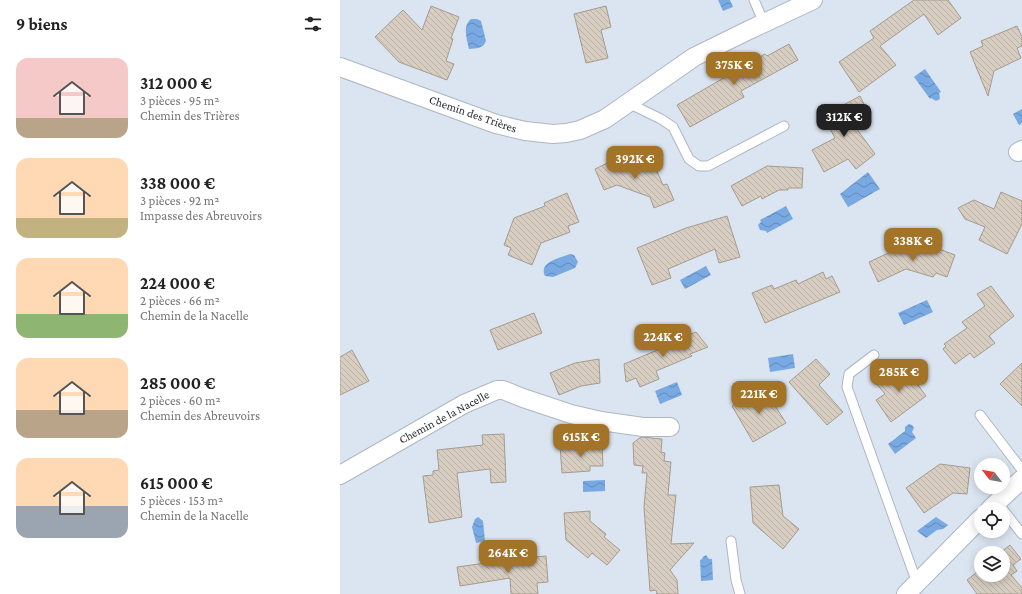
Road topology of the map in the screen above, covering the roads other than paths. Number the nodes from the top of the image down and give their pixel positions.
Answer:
1 (754, 0) edge
2 (813, 0) edge
3 (764, 23) junction
4 (340, 67) edge
5 (628, 103) junction
6 (784, 126) dead end
7 (874, 356) dead end
8 (980, 415) dead end
9 (670, 427) dead end
10 (1022, 470) edge
11 (340, 475) edge
12 (1022, 479) edge
13 (997, 502) edge
14 (1010, 522) edge
15 (974, 525) edge
16 (1022, 534) edge
17 (731, 540) dead end
18 (911, 588) edge
19 (740, 594) edge

1 - 3 lane
2 - 3 street, Chemin des Trières
3 - 5 street, Chemin des Trières
4 - 5 street, Chemin des Trières
5 - 6 lane
7 - 18 lane
8 - 10 lane
9 - 11 street, Chemin de la Nacelle
12 - 13 street
14 - 16 lane
15 - 18 street
17 - 19 lane

